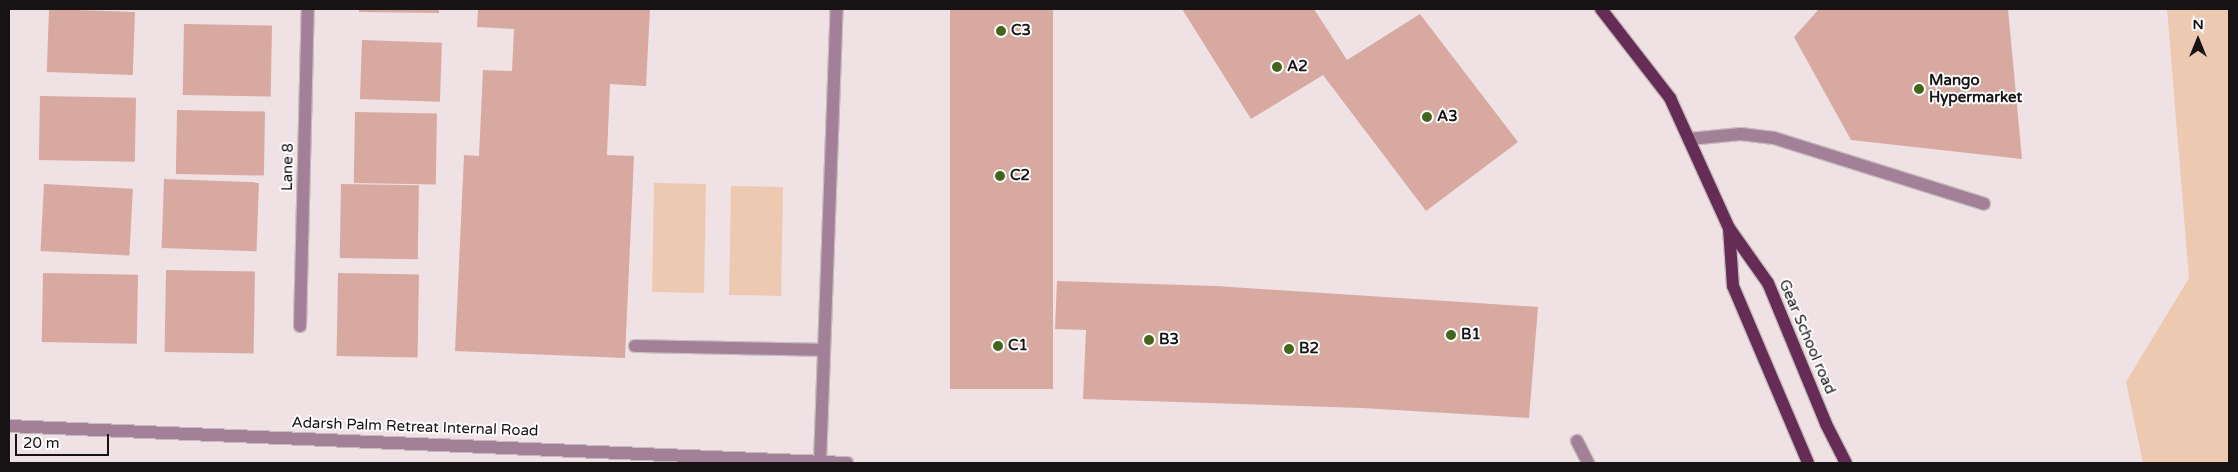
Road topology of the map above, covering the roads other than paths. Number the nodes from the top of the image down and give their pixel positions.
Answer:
1 (308, 9) edge
2 (837, 9) edge
3 (1601, 9) edge
4 (1689, 139) junction
5 (1984, 204) dead end
6 (1729, 228) junction
7 (300, 326) dead end
8 (635, 346) dead end
9 (823, 350) junction
10 (9, 426) edge
11 (1577, 441) dead end
12 (724, 460) edge
13 (820, 462) junction
14 (847, 463) edge
15 (1588, 463) edge
16 (1808, 463) edge
17 (1846, 463) edge

1 - 7 street, Lane 8
2 - 9 street
3 - 4 main road, Gear School road
4 - 5 street
4 - 6 main road, Gear School road
6 - 16 main road, Gear School road
6 - 17 main road, Gear School road
8 - 9 street
9 - 13 street
10 - 12 street, Adarsh Palm Retreat Internal Road
11 - 15 street
12 - 13 street, Adarsh Palm Retreat Internal Road
13 - 14 street, Adarsh Palm Retreat Internal Road

